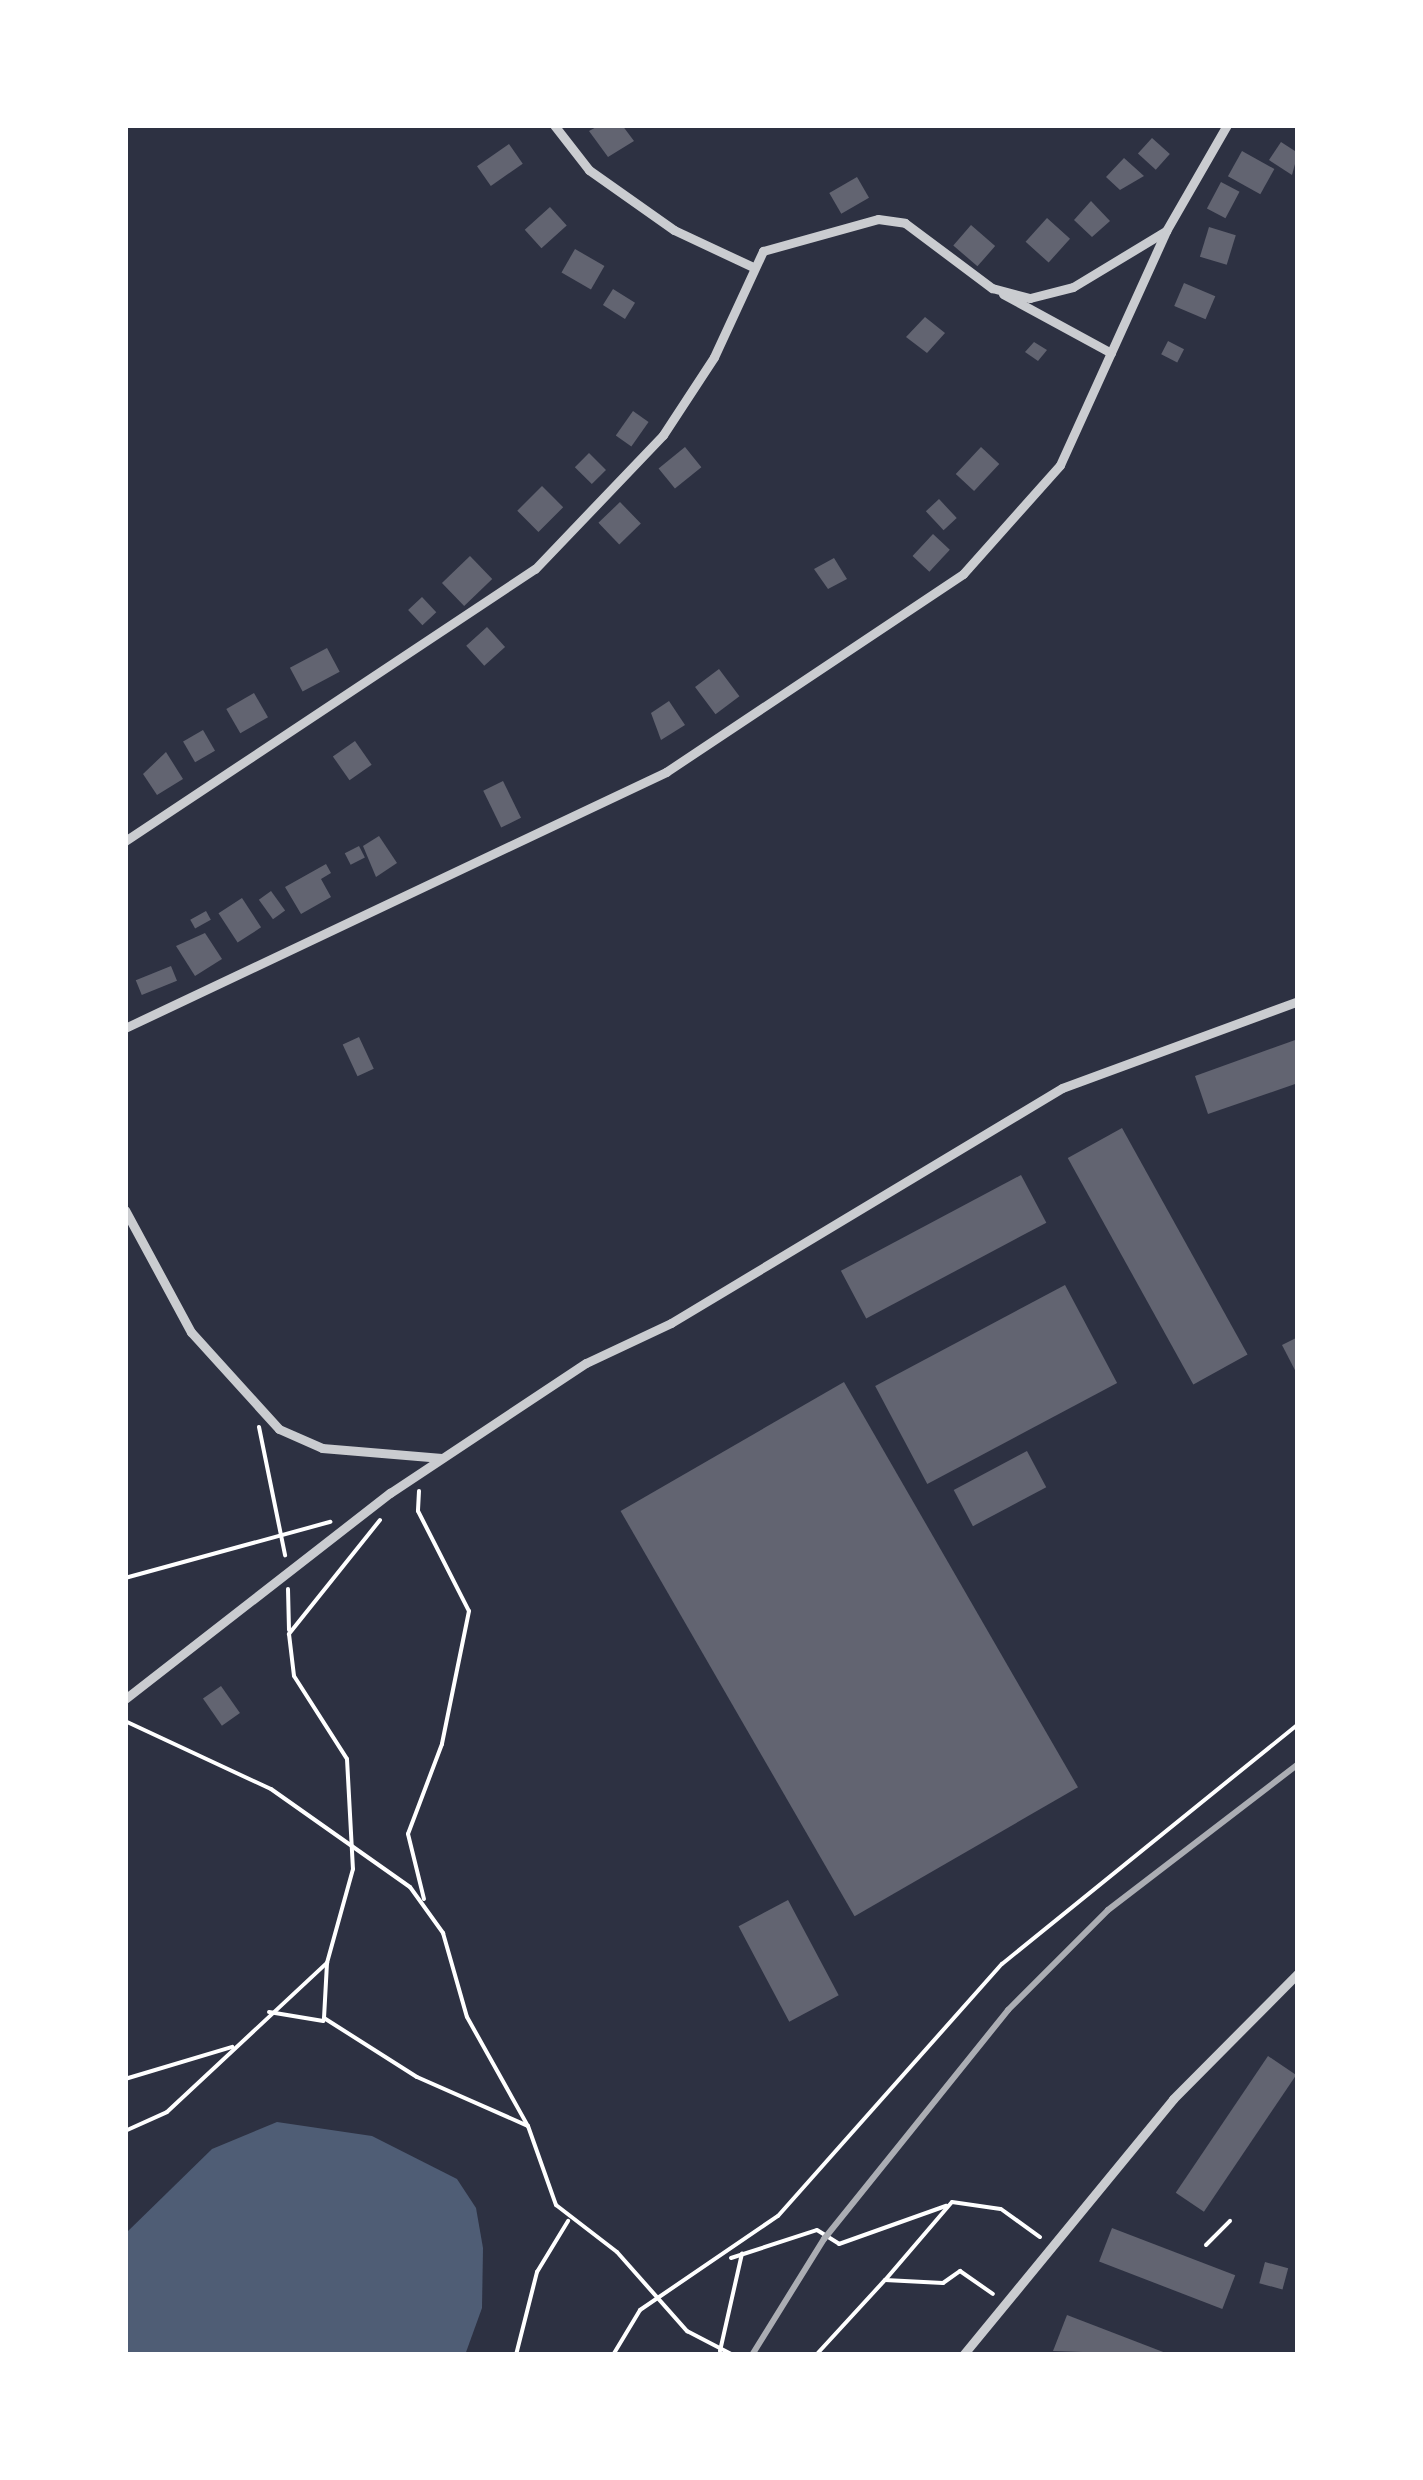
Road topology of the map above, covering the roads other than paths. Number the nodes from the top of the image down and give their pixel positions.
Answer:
1 (554, 125) edge
2 (1227, 125) edge
3 (1166, 231) junction
4 (752, 267) junction
5 (992, 288) junction
6 (1111, 352) junction
7 (125, 841) edge
8 (1298, 1001) edge
9 (125, 1028) edge
10 (125, 1210) edge
11 (444, 1458) junction
12 (125, 1700) edge
13 (1298, 1973) edge
14 (963, 2355) edge

1 - 4 street
2 - 3 street
3 - 5 street
3 - 6 street
4 - 5 street
4 - 7 street
5 - 6 street
6 - 9 street
8 - 11 street
10 - 11 street
11 - 12 street
13 - 14 street

